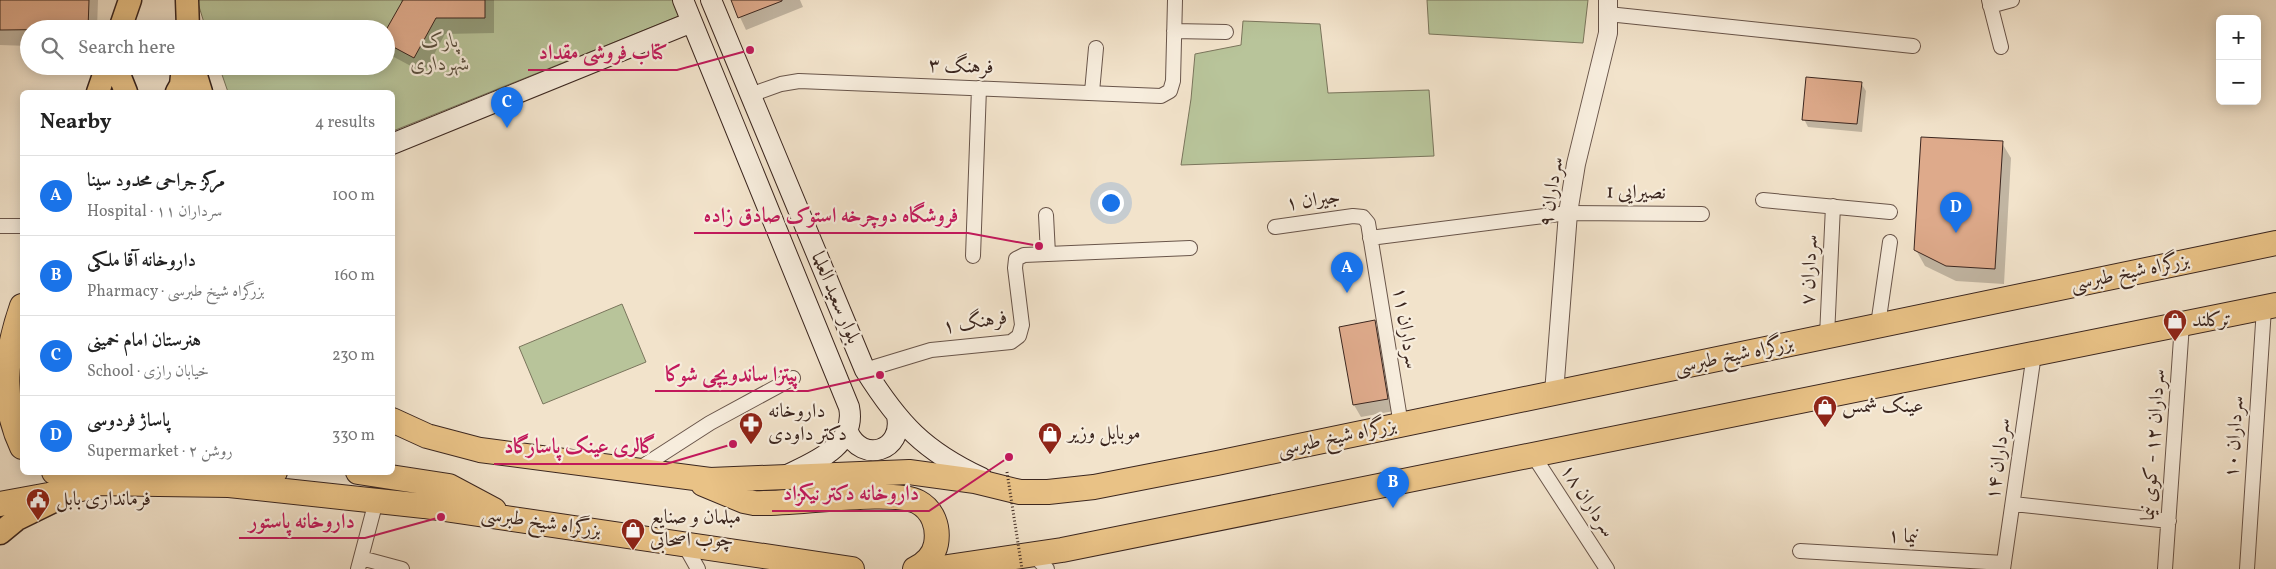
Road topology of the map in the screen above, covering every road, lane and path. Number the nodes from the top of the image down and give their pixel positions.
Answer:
1 (131, 0) edge
2 (683, 0) edge
3 (711, 0) edge
4 (1176, 0) edge
5 (2012, 0) edge
6 (1990, 3) edge
7 (1608, 7) edge
8 (123, 20) edge
9 (128, 20) edge
10 (692, 22) junction
11 (1174, 31) junction
12 (1226, 32) dead end
13 (1913, 46) dead end
14 (2001, 47) dead end
15 (1096, 48) dead end
16 (104, 75) edge
17 (120, 75) edge
18 (182, 75) edge
19 (196, 75) edge
20 (979, 88) junction
21 (99, 90) edge
22 (125, 90) edge
23 (178, 90) edge
24 (201, 90) edge
25 (1092, 92) junction
26 (750, 95) junction
27 (395, 143) edge
28 (1763, 200) dead end
29 (1833, 206) junction
30 (1568, 212) junction
31 (1890, 212) dead end
32 (1702, 214) dead end
33 (1046, 215) dead end
34 (0, 226) edge
35 (20, 226) edge
36 (1275, 227) dead end
37 (1370, 238) junction
38 (1890, 242) dead end
39 (2276, 242) edge
40 (1190, 248) dead end
41 (1048, 254) junction
42 (973, 256) dead end
43 (2270, 306) edge
44 (20, 311) edge
45 (2182, 324) junction
46 (1878, 326) junction
47 (1827, 336) junction
48 (2034, 354) junction
49 (2, 359) edge
50 (865, 370) junction
51 (793, 378) dead end
52 (0, 386) edge
53 (1554, 393) junction
54 (897, 416) junction
55 (20, 420) edge
56 (395, 421) edge
57 (1401, 425) junction
58 (848, 432) junction
59 (20, 443) edge
60 (1533, 455) junction
61 (635, 471) junction
62 (62, 475) edge
63 (269, 475) edge
64 (378, 475) edge
65 (782, 477) junction
66 (692, 479) junction
67 (1005, 480) junction
68 (111, 483) junction
69 (229, 485) junction
70 (74, 490) junction
71 (376, 501) junction
72 (0, 504) edge
73 (2014, 504) junction
74 (511, 519) junction
75 (2168, 520) junction
76 (0, 532) edge
77 (684, 544) junction
78 (1800, 551) dead end
79 (359, 564) edge
80 (1030, 565) edge
81 (2004, 566) edge
82 (402, 569) edge
83 (698, 569) edge
84 (846, 569) edge
85 (852, 569) edge
86 (915, 569) edge
87 (934, 569) edge
88 (1607, 569) edge
89 (2165, 569) edge
90 (2247, 569) edge

1 - 8 main road
1 - 9 main road
2 - 10 main road, بلوار سعید العلما
3 - 26 main road, بلوار سعید العلما
4 - 11 street
5 - 6 street
6 - 14 street
7 - 13 street
7 - 30 street, سرداران ۹
10 - 27 main road
10 - 58 main road, بلوار سعید العلما
11 - 12 street
11 - 25 street, فرهنگ ۳
15 - 25 street
16 - 21 main road
17 - 22 main road
18 - 23 main road
19 - 24 main road
20 - 25 street, فرهنگ ۳
20 - 26 street, فرهنگ ۳
20 - 42 street
26 - 50 main road, بلوار سعید العلما
28 - 29 street
29 - 31 street
29 - 47 street, سرداران ۷
30 - 32 street, نصیرایی 1
30 - 37 street, نصیرایی 1
30 - 53 street, سرداران ۹
33 - 41 street
34 - 35 street
36 - 37 street, جیران ۱
37 - 57 street, سرداران ۱۱
38 - 46 street
39 - 46 highway, بزرگراه شیخ طبرسی
40 - 41 street, فرهنگ ۱
41 - 50 street, فرهنگ ۱
43 - 45 highway
43 - 90 street, سرداران ۱۰
44 - 49 highway
45 - 48 highway
45 - 75 street, سرداران ۱۲ - کوی نیما
46 - 47 highway, بزرگراه شیخ طبرسی
47 - 53 highway, بزرگراه شیخ طبرسی
48 - 60 highway
48 - 73 street, سرداران ۱۴
49 - 52 highway
50 - 54 main road, بلوار سعید العلما
51 - 61 street
52 - 55 highway
52 - 59 highway
53 - 57 highway, بزرگراه شیخ طبرسی
54 - 58 main road
54 - 67 main road, بلوار سعید العلما
56 - 61 highway, بزرگراه شیخ طبرسی
57 - 67 highway, بزرگراه شیخ طبرسی
58 - 65 main road
60 - 80 highway
60 - 88 street, سرداران ۱۸
61 - 66 highway, بزرگراه شیخ طبرسی
62 - 68 highway
63 - 69 highway
64 - 74 highway
65 - 66 highway, بزرگراه شیخ طبرسی
65 - 67 highway, بزرگراه شیخ طبرسی
66 - 86 highway
67 - 80 path, bridge
68 - 69 highway
68 - 70 highway
69 - 71 highway, بزرگراه شیخ طبرسی
70 - 72 highway
70 - 76 main road
71 - 74 highway, بزرگراه شیخ طبرسی
71 - 79 street
73 - 75 street
73 - 81 street, سرداران ۱۴
74 - 77 highway, بزرگراه شیخ طبرسی
75 - 89 street, سرداران ۱۲ - کوی نیما
77 - 83 street
77 - 84 highway, بزرگراه شیخ طبرسی
78 - 81 street, نیما ۱
79 - 82 street
80 - 87 highway
84 - 85 highway, بزرگراه شیخ طبرسی

